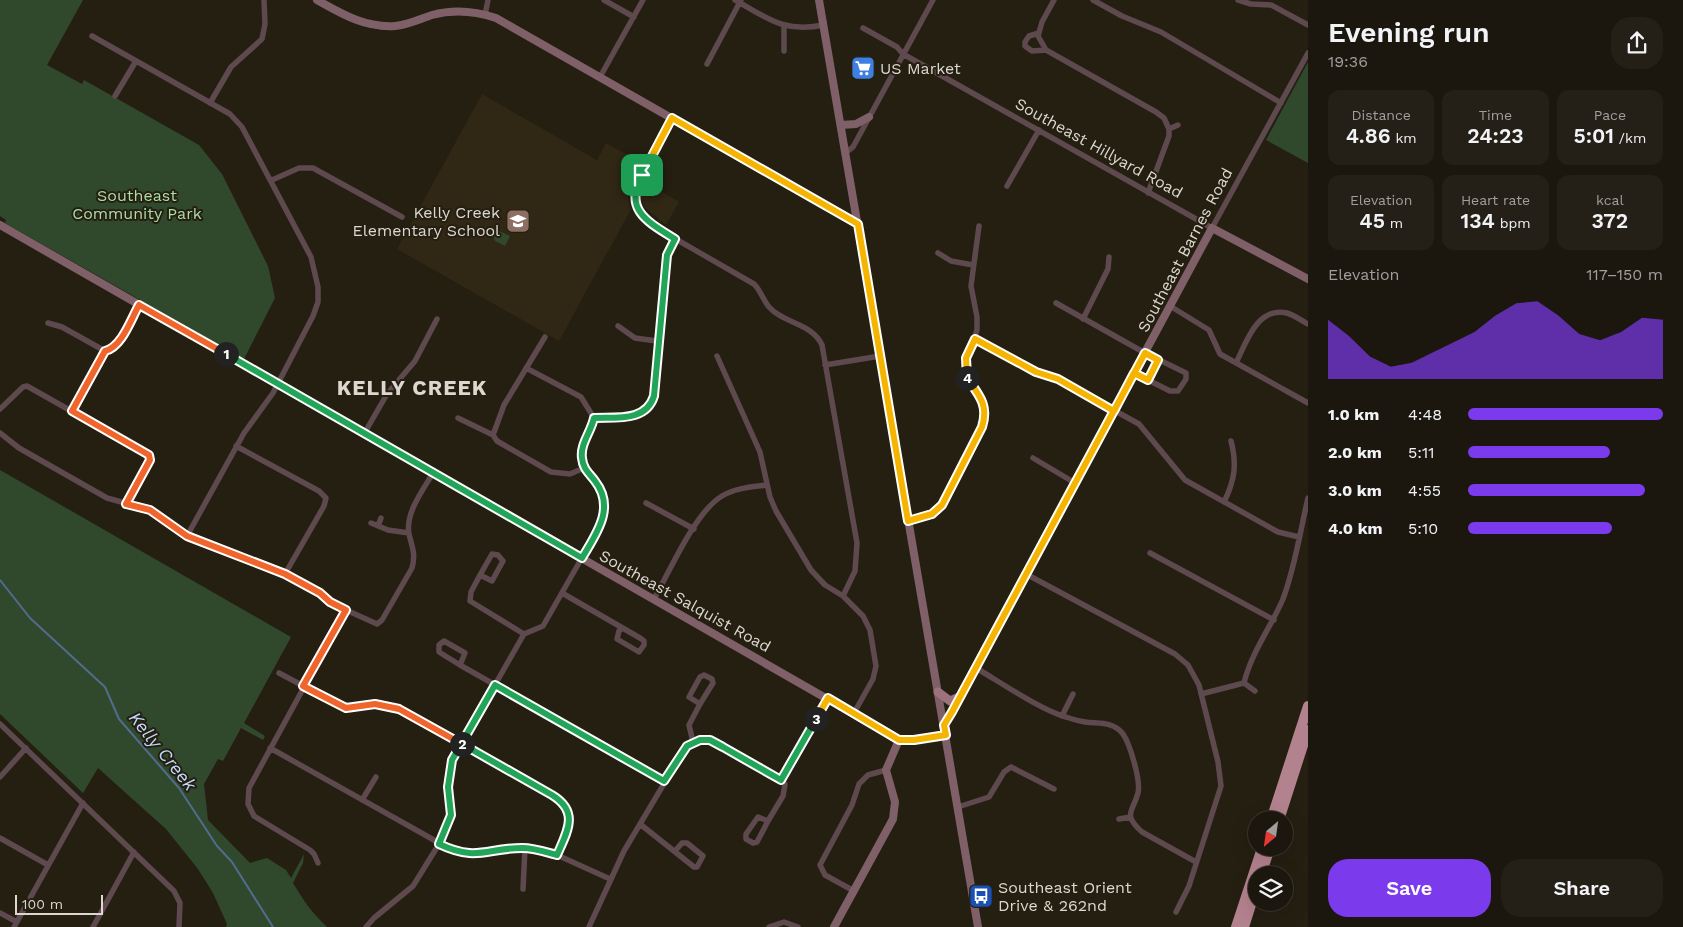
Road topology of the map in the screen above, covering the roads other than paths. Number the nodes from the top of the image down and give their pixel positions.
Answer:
1 (264, 0) edge
2 (317, 0) edge
3 (488, 0) edge
4 (604, 0) edge
5 (643, 0) edge
6 (819, 0) edge
7 (933, 0) edge
8 (1054, 0) edge
9 (1094, 0) edge
10 (1238, 0) edge
11 (738, 1) edge
12 (1260, 2) edge
13 (486, 15) junction
14 (634, 17) junction
15 (824, 25) junction
16 (1308, 25) edge
17 (784, 26) junction
18 (863, 28) dead end
19 (1039, 33) junction
20 (92, 36) dead end
21 (1046, 50) junction
22 (784, 51) dead end
23 (1308, 53) edge
24 (903, 54) junction
25 (136, 61) junction
26 (707, 64) dead end
27 (600, 77) junction
28 (116, 96) dead end
29 (210, 103) junction
30 (1281, 103) junction
31 (869, 117) junction
32 (672, 118) junction
33 (841, 125) junction
34 (1178, 126) dead end
35 (1170, 129) junction
36 (1039, 130) junction
37 (845, 153) junction
38 (272, 180) junction
39 (1008, 186) dead end
40 (1148, 193) junction
41 (402, 217) dead end
42 (858, 224) junction
43 (0, 225) edge
44 (979, 226) dead end
45 (1212, 228) junction
46 (675, 239) junction
47 (938, 253) dead end
48 (1109, 257) dead end
49 (973, 265) junction
50 (1308, 279) edge
51 (1056, 303) dead end
52 (139, 305) junction
53 (1170, 306) junction
54 (437, 319) dead end
55 (1083, 319) junction
56 (48, 323) dead end
57 (1308, 324) edge
58 (618, 326) dead end
59 (545, 337) dead end
60 (975, 339) junction
61 (658, 341) junction
62 (105, 351) junction
63 (1145, 353) junction
64 (717, 356) dead end
65 (880, 356) junction
66 (1158, 360) junction
67 (1236, 363) junction
68 (825, 365) junction
69 (526, 368) junction
70 (1134, 373) junction
71 (1148, 380) junction
72 (277, 384) junction
73 (1308, 403) edge
74 (0, 409) edge
75 (72, 411) junction
76 (1114, 411) junction
77 (458, 418) dead end
78 (594, 418) junction
79 (0, 433) edge
80 (364, 434) junction
81 (493, 436) junction
82 (1230, 440) dead end
83 (236, 446) junction
84 (1033, 458) dead end
85 (584, 468) junction
86 (433, 473) junction
87 (1075, 483) junction
88 (767, 485) junction
89 (1308, 498) edge
90 (1224, 502) junction
91 (646, 503) dead end
92 (126, 504) junction
93 (381, 518) dead end
94 (908, 521) junction
95 (370, 523) dead end
96 (378, 526) junction
97 (694, 529) junction
98 (409, 533) junction
99 (187, 536) junction
100 (1299, 537) junction
101 (1150, 553) dead end
102 (582, 558) junction
103 (285, 574) junction
104 (1026, 574) junction
105 (480, 575) junction
106 (562, 593) junction
107 (843, 596) junction
108 (654, 599) junction
109 (346, 610) junction
110 (1274, 620) junction
111 (622, 628) junction
112 (524, 634) junction
113 (460, 665) junction
114 (976, 668) junction
115 (278, 673) dead end
116 (1244, 683) junction
117 (495, 685) junction
118 (303, 686) junction
119 (1255, 691) dead end
120 (938, 692) junction
121 (1073, 694) dead end
122 (1202, 694) junction
123 (961, 696) junction
124 (828, 698) junction
125 (700, 704) junction
126 (1308, 706) edge
127 (854, 713) junction
128 (1062, 716) junction
129 (0, 724) edge
130 (944, 725) junction
131 (1308, 730) edge
132 (946, 735) junction
133 (899, 740) junction
134 (693, 742) junction
135 (461, 744) junction
136 (26, 748) junction
137 (270, 748) junction
138 (886, 770) junction
139 (0, 776) edge
140 (376, 777) dead end
141 (781, 780) junction
142 (664, 781) junction
143 (1054, 789) dead end
144 (989, 797) junction
145 (362, 800) junction
146 (83, 803) junction
147 (994, 804) dead end
148 (958, 807) junction
149 (1274, 811) edge
150 (1282, 811) edge
151 (1130, 817) junction
152 (1118, 819) dead end
153 (768, 821) junction
154 (640, 824) junction
155 (0, 838) edge
156 (439, 844) junction
157 (525, 848) junction
158 (675, 851) junction
159 (134, 852) junction
160 (557, 855) junction
161 (1259, 856) edge
162 (1196, 862) junction
163 (318, 863) dead end
164 (48, 865) junction
165 (610, 879) junction
166 (523, 889) dead end
167 (854, 891) junction
168 (1249, 911) edge
169 (1176, 912) dead end
170 (0, 913) edge
171 (16, 925) edge
172 (93, 927) edge
173 (179, 927) edge
174 (366, 927) edge
175 (589, 927) edge
176 (769, 927) edge
177 (798, 927) edge
178 (834, 927) edge
179 (978, 927) edge
180 (1236, 927) edge
181 (1244, 927) edge

1 - 29 street
2 - 13 street
3 - 13 street
4 - 14 street
5 - 14 street
6 - 15 street
7 - 24 street
8 - 19 street
9 - 30 street
10 - 12 street
11 - 17 street
11 - 26 street
12 - 16 street
13 - 27 street
14 - 27 street
15 - 17 street
15 - 33 street
17 - 22 street
18 - 24 street, Southeast Hillyard Road
19 - 21 street
19 - 21 street
20 - 25 street
21 - 35 street
23 - 30 street, Southeast Barnes Road
24 - 31 street
24 - 36 street, Southeast Hillyard Road
25 - 28 street
25 - 29 street
27 - 32 street
29 - 38 street
30 - 45 street, Southeast Barnes Road
31 - 33 street
31 - 37 street
32 - 42 street
32 - 46 street
33 - 37 street
34 - 35 street
35 - 40 street
36 - 39 street
36 - 40 street, Southeast Hillyard Road
37 - 42 street
38 - 41 street
38 - 72 street
40 - 45 street, Southeast Hillyard Road
42 - 65 street
43 - 52 street, Southeast Salquist Road
44 - 49 street
45 - 50 street, Southeast Hillyard Road
45 - 53 street, Southeast Barnes Road
46 - 61 street
46 - 68 street
47 - 49 street
48 - 55 street
49 - 60 street
51 - 55 street
52 - 62 street
52 - 72 street, Southeast Salquist Road
53 - 63 street, Southeast Barnes Road
53 - 67 street
54 - 80 street
55 - 63 street
56 - 62 street
57 - 67 street
58 - 61 street
59 - 69 street
60 - 76 street
60 - 94 street
61 - 78 street
62 - 75 street
63 - 66 street
63 - 70 street, Southeast Barnes Road
64 - 88 street
65 - 68 street
65 - 94 street
66 - 71 street
66 - 71 street
67 - 73 street
68 - 107 street
69 - 78 street
69 - 81 street
70 - 71 street
70 - 76 street, Southeast Barnes Road
72 - 80 street, Southeast Salquist Road
72 - 83 street
74 - 75 street
75 - 92 street
76 - 87 street, Southeast Barnes Road
76 - 90 street
77 - 81 street
78 - 85 street
79 - 92 street
80 - 86 street, Southeast Salquist Road
81 - 85 street
82 - 90 street
83 - 99 street
83 - 103 street
84 - 87 street
85 - 102 street
86 - 98 street
86 - 102 street, Southeast Salquist Road
87 - 104 street, Southeast Barnes Road
88 - 97 street
88 - 107 street
89 - 100 street
90 - 100 street
91 - 97 street
92 - 99 street
93 - 96 street
94 - 120 street
95 - 96 street
96 - 98 street
97 - 108 street
98 - 109 street
99 - 103 street
100 - 110 street
101 - 110 street
102 - 106 street
102 - 108 street, Southeast Salquist Road
103 - 109 street
104 - 114 street, Southeast Barnes Road
104 - 122 street
105 - 105 street
105 - 112 street
106 - 111 street
106 - 112 street
107 - 127 street
108 - 124 street, Southeast Salquist Road
109 - 118 street
110 - 116 street
111 - 111 street
112 - 117 street
113 - 113 street
113 - 117 street
114 - 123 street, Southeast Barnes Road
114 - 128 street
115 - 118 street
116 - 119 street
116 - 122 street
117 - 135 street
117 - 142 street
118 - 135 street
118 - 137 street
120 - 123 main road
120 - 130 street
121 - 128 street
122 - 162 street
123 - 130 street, Southeast Barnes Road
124 - 127 street, Southeast Salquist Road
124 - 141 street
125 - 125 street
125 - 134 street
126 - 149 highway
127 - 133 street, Southeast Salquist Road
128 - 151 street
129 - 136 street
130 - 132 street
131 - 150 highway
132 - 133 street
132 - 148 street
133 - 138 street
134 - 141 street
134 - 142 street
135 - 156 street
135 - 160 street
136 - 139 street
136 - 146 street
137 - 145 street
137 - 163 street
138 - 167 street
138 - 167 street
140 - 145 street
141 - 153 street
142 - 154 street
143 - 144 street
144 - 147 street
144 - 148 street
145 - 156 street
146 - 159 street
146 - 164 street
148 - 179 street
151 - 152 street
151 - 162 street
153 - 153 street
154 - 158 street
154 - 165 street
155 - 164 street
156 - 157 street
156 - 174 street
157 - 160 street
157 - 166 street
158 - 158 street
159 - 172 street
159 - 173 street
160 - 165 street
161 - 180 highway
162 - 169 street
164 - 171 street
165 - 175 street
167 - 178 street
168 - 181 highway
170 - 171 street
176 - 177 street

